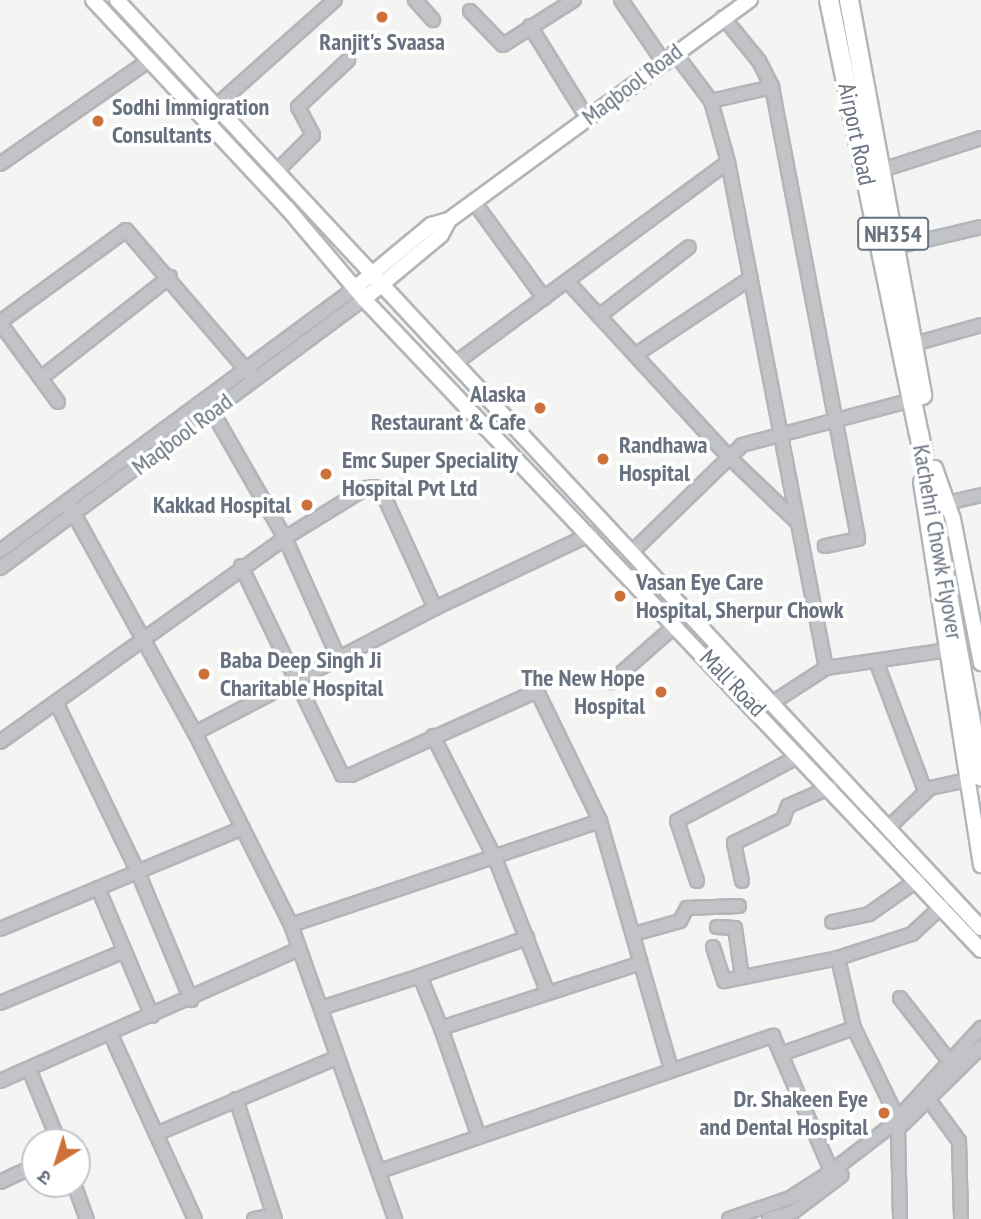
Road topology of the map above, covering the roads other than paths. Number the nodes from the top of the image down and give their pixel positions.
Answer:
1 (93, 0) edge
2 (415, 0) edge
3 (574, 0) edge
4 (621, 0) edge
5 (829, 0) edge
6 (849, 0) edge
7 (330, 1) edge
8 (746, 1) edge
9 (123, 2) edge
10 (470, 11) dead end
11 (723, 18) junction
12 (433, 20) dead end
13 (530, 26) junction
14 (668, 56) junction
15 (151, 60) junction
16 (348, 60) dead end
17 (772, 87) junction
18 (711, 101) junction
19 (217, 105) junction
20 (587, 118) junction
21 (981, 138) edge
22 (728, 162) junction
23 (0, 164) edge
24 (882, 170) junction
25 (277, 171) junction
26 (474, 202) junction
27 (449, 220) junction
28 (981, 227) edge
29 (689, 247) dead end
30 (896, 247) junction
31 (371, 275) junction
32 (170, 278) junction
33 (751, 278) junction
34 (567, 281) junction
35 (382, 287) junction
36 (360, 293) junction
37 (544, 298) junction
38 (599, 316) junction
39 (0, 323) edge
40 (981, 325) edge
41 (914, 344) junction
42 (635, 355) junction
43 (454, 364) junction
44 (251, 374) junction
45 (41, 377) junction
46 (912, 400) junction
47 (58, 402) dead end
48 (212, 411) junction
49 (835, 419) junction
50 (781, 433) junction
51 (919, 433) junction
52 (728, 456) junction
53 (981, 495) edge
54 (940, 501) junction
55 (72, 509) junction
56 (795, 520) junction
57 (591, 534) junction
58 (285, 538) junction
59 (825, 546) dead end
60 (1, 547) edge
61 (630, 554) junction
62 (241, 566) junction
63 (0, 568) edge
64 (435, 608) junction
65 (677, 624) junction
66 (141, 638) junction
67 (948, 650) junction
68 (338, 657) junction
69 (876, 661) junction
70 (981, 663) edge
71 (826, 668) junction
72 (292, 680) junction
73 (611, 682) dead end
74 (56, 702) junction
75 (772, 703) junction
76 (981, 723) edge
77 (195, 733) junction
78 (433, 736) junction
79 (0, 742) edge
80 (801, 755) junction
81 (975, 778) edge
82 (831, 787) junction
83 (925, 791) junction
84 (600, 821) junction
85 (243, 828) junction
86 (888, 828) junction
87 (495, 858) junction
88 (981, 865) edge
89 (137, 870) junction
90 (919, 880) junction
91 (697, 881) dead end
92 (742, 881) dead end
93 (98, 888) junction
94 (943, 905) junction
95 (739, 906) dead end
96 (832, 922) dead end
97 (291, 925) junction
98 (718, 927) dead end
99 (981, 928) edge
100 (0, 929) edge
101 (634, 934) junction
102 (527, 938) junction
103 (713, 947) dead end
104 (299, 949) junction
105 (981, 950) edge
106 (125, 951) junction
107 (838, 958) junction
108 (641, 962) junction
109 (421, 976) junction
110 (742, 977) junction
111 (547, 991) junction
112 (900, 998) dead end
113 (191, 1000) junction
114 (0, 1003) edge
115 (321, 1008) junction
116 (152, 1016) junction
117 (441, 1028) junction
118 (855, 1028) junction
119 (981, 1028) edge
120 (111, 1035) junction
121 (981, 1047) edge
122 (783, 1053) junction
123 (336, 1058) junction
124 (950, 1062) junction
125 (671, 1068) junction
126 (29, 1069) junction
127 (0, 1081) edge
128 (236, 1099) junction
129 (929, 1100) junction
130 (898, 1124) junction
131 (53, 1128) edge
132 (156, 1133) junction
133 (479, 1137) junction
134 (380, 1171) junction
135 (21, 1172) edge
136 (834, 1176) junction
137 (0, 1182) edge
138 (79, 1198) edge
139 (274, 1217) edge
140 (87, 1219) edge
141 (195, 1219) edge
142 (254, 1219) edge
143 (395, 1219) edge
144 (729, 1219) edge
145 (769, 1219) edge
146 (900, 1219) edge
147 (961, 1219) edge

1 - 15 main road, Mall Road
2 - 12 street
3 - 13 street
4 - 14 street
5 - 46 highway, Airport Road / NH354
6 - 24 highway, NH354
7 - 19 street
8 - 11 main road, Maqbool Road
9 - 19 main road, Mall Road
10 - 13 street
11 - 14 main road, Maqbool Road
11 - 17 street
13 - 20 street
14 - 18 street
14 - 20 main road, Maqbool Road
15 - 23 street
15 - 36 main road, Mall Road
16 - 25 street
17 - 18 street
17 - 49 street
18 - 22 street
19 - 25 main road, Mall Road
20 - 26 main road, Maqbool Road
21 - 24 street
22 - 33 street
22 - 34 street
24 - 30 highway, NH354
25 - 31 main road, Mall Road
26 - 27 main road, Maqbool Road
26 - 37 street
27 - 31 main road, Maqbool Road
27 - 35 main road, Maqbool Road
28 - 30 street
29 - 38 street
30 - 41 highway, NH354
31 - 35 main road, Mall Road
31 - 36 main road, Maqbool Road
32 - 39 street
32 - 44 street
32 - 45 street
33 - 42 street
33 - 50 street
34 - 37 street
34 - 38 street
35 - 36 main road, Maqbool Road
35 - 43 main road, Mall Road
36 - 44 street, Maqbool Road
36 - 57 main road, Mall Road
37 - 43 street
38 - 42 street
39 - 45 street
40 - 41 street
41 - 54 highway, Kachehri Chowk Flyover / NH354
42 - 52 street
43 - 61 main road, Mall Road
44 - 48 street, Maqbool Road
44 - 55 street, Maqbool Road
45 - 47 street
46 - 49 street
46 - 51 highway, Airport Road / NH354
48 - 55 street, Maqbool Road
48 - 58 street
49 - 50 street
49 - 59 street
50 - 52 street
50 - 56 street
51 - 54 highway, Kachehri Chowk Flyover / NH354
51 - 67 main road
52 - 56 street
52 - 61 street
53 - 54 street
54 - 70 main road
54 - 76 highway, Kachehri Chowk Flyover / NH354
54 - 81 highway, Kachehri Chowk Flyover / NH354
55 - 60 street, Maqbool Road
55 - 63 street, Maqbool Road
55 - 66 street
56 - 71 street
57 - 64 street
57 - 65 main road, Mall Road
58 - 62 street
58 - 64 street
58 - 68 street
61 - 75 main road, Mall Road
62 - 66 street
62 - 72 street
64 - 68 street
65 - 73 street
65 - 80 main road, Mall Road
66 - 74 street
66 - 77 street
67 - 69 street
67 - 81 main road
68 - 72 street
69 - 71 street
69 - 83 street
71 - 75 street
72 - 77 street
72 - 78 street
74 - 79 street
74 - 89 street
75 - 86 main road, Mall Road
77 - 85 street
78 - 84 street
78 - 87 street
80 - 82 main road, Mall Road
80 - 91 street
81 - 83 street
81 - 88 main road
82 - 90 main road, Mall Road
82 - 92 street
83 - 86 street
84 - 87 street
84 - 101 street
85 - 89 street
85 - 97 street
86 - 99 main road, Mall Road
87 - 97 street
87 - 102 street
89 - 93 street
89 - 113 street
90 - 94 main road, Mall Road
90 - 96 street
93 - 100 street
93 - 106 street
94 - 105 main road, Mall Road
94 - 107 street
95 - 101 street
97 - 104 street
98 - 110 street
101 - 108 street
102 - 109 street
102 - 111 street
103 - 110 street
104 - 113 street
104 - 115 street
106 - 114 street
106 - 116 street
107 - 110 street
107 - 118 street
108 - 111 street
108 - 125 street
109 - 115 street
109 - 117 street
111 - 117 street
112 - 124 street
113 - 116 street
115 - 123 street
116 - 120 street
117 - 133 street
118 - 122 street
118 - 130 street
119 - 124 street
120 - 126 street
120 - 132 street
121 - 129 street
122 - 125 street
122 - 136 street
123 - 128 street
123 - 134 street
124 - 130 street
125 - 133 street
126 - 127 street
126 - 131 street
128 - 132 street
128 - 139 street
129 - 130 street
129 - 147 street
130 - 136 street
130 - 146 street
132 - 141 street
133 - 134 street
134 - 143 street
135 - 137 street
136 - 144 street
136 - 145 street
138 - 140 street
139 - 142 street

